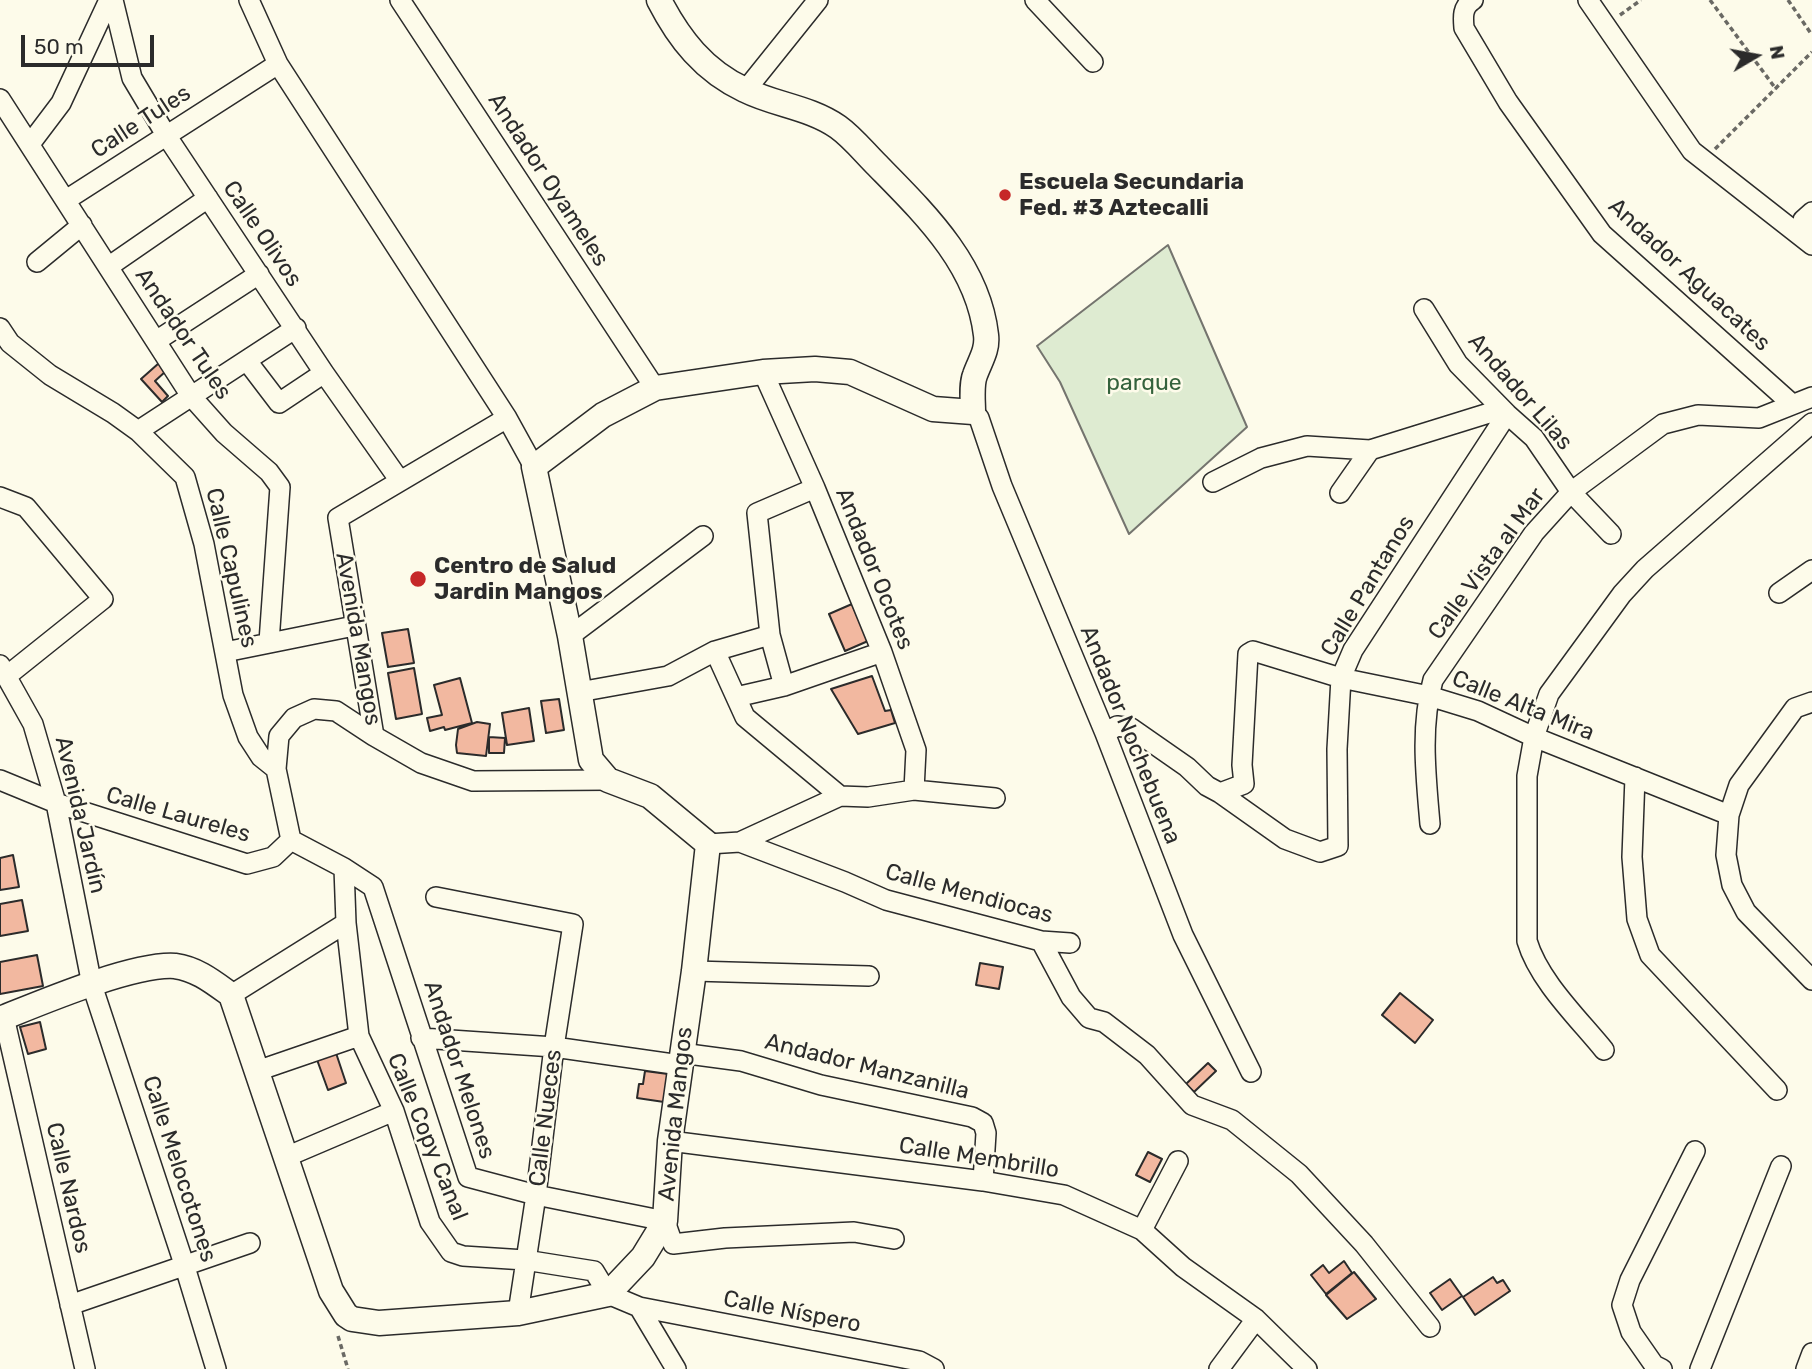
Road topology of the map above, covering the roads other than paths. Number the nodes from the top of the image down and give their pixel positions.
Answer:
1 (111, 0) edge
2 (249, 0) edge
3 (400, 0) edge
4 (659, 0) edge
5 (818, 0) edge
6 (1035, 0) edge
7 (1588, 0) edge
8 (1468, 8) edge
9 (1093, 62) dead end
10 (278, 64) junction
11 (745, 90) junction
12 (0, 99) edge
13 (166, 135) junction
14 (30, 144) junction
15 (208, 198) junction
16 (66, 200) junction
17 (1812, 212) edge
18 (82, 225) junction
19 (1812, 227) edge
20 (1812, 245) edge
21 (37, 262) dead end
22 (108, 267) junction
23 (259, 274) junction
24 (1424, 309) dead end
25 (0, 328) edge
26 (296, 328) junction
27 (156, 341) junction
28 (247, 361) junction
29 (763, 372) junction
30 (324, 373) junction
31 (655, 388) junction
32 (191, 396) junction
33 (1812, 397) edge
34 (1792, 404) junction
35 (1504, 411) junction
36 (973, 412) junction
37 (507, 418) junction
38 (1812, 424) edge
39 (138, 431) junction
40 (1370, 450) junction
41 (534, 467) junction
42 (400, 481) junction
43 (1213, 482) dead end
44 (816, 488) junction
45 (1571, 492) junction
46 (1340, 493) dead end
47 (0, 497) edge
48 (1611, 534) dead end
49 (704, 536) dead end
50 (1812, 570) edge
51 (1779, 593) dead end
52 (354, 626) junction
53 (770, 635) junction
54 (570, 636) junction
55 (269, 642) junction
56 (715, 651) junction
57 (225, 652) junction
58 (882, 652) junction
59 (4, 670) edge
60 (1341, 678) junction
61 (784, 686) junction
62 (579, 692) junction
63 (1429, 696) junction
64 (736, 697) junction
65 (1812, 702) edge
66 (1105, 733) junction
67 (374, 736) junction
68 (1534, 737) junction
69 (276, 769) junction
70 (1634, 777) junction
71 (0, 780) edge
72 (608, 780) junction
73 (914, 790) junction
74 (1220, 793) junction
75 (840, 796) junction
76 (995, 799) dead end
77 (56, 803) junction
78 (1729, 815) junction
79 (1430, 824) dead end
80 (291, 840) junction
81 (740, 842) junction
82 (708, 844) junction
83 (344, 868) junction
84 (436, 897) dead end
85 (346, 923) junction
86 (1041, 941) junction
87 (1070, 943) dead end
88 (694, 971) junction
89 (869, 976) dead end
90 (1812, 980) edge
91 (92, 985) junction
92 (231, 995) junction
93 (2, 1018) edge
94 (359, 1036) junction
95 (421, 1038) junction
96 (554, 1048) junction
97 (1604, 1050) dead end
98 (681, 1059) junction
99 (257, 1071) junction
100 (1251, 1072) dead end
101 (1777, 1090) dead end
102 (394, 1111) junction
103 (670, 1141) junction
104 (1695, 1151) dead end
105 (286, 1157) junction
106 (1178, 1161) dead end
107 (1781, 1166) dead end
108 (984, 1181) junction
109 (537, 1195) junction
110 (664, 1221) junction
111 (1142, 1230) junction
112 (894, 1239) dead end
113 (250, 1243) dead end
114 (525, 1260) junction
115 (185, 1267) junction
116 (608, 1294) junction
117 (70, 1306) junction
118 (639, 1307) junction
119 (517, 1312) junction
120 (1256, 1319) junction
121 (1430, 1327) dead end
122 (1812, 1353) edge
123 (81, 1368) edge
124 (216, 1369) edge
125 (676, 1369) edge
126 (934, 1369) edge
127 (1219, 1369) edge
128 (1307, 1369) edge
129 (1662, 1369) edge
130 (1700, 1369) edge
131 (1806, 1369) edge

1 - 13 street, Calle Olivos
1 - 14 street
2 - 10 street
3 - 31 street, Andador Oyameles
4 - 11 main road
5 - 11 street
6 - 9 street
7 - 20 street
8 - 34 street, Andador Aguacates
10 - 13 street, Calle Tules
10 - 37 street
11 - 36 main road
12 - 14 street, Andador Tules
13 - 15 street, Calle Olivos
13 - 16 street, Calle Tules
14 - 16 street, Andador Tules
15 - 22 street
15 - 23 street, Calle Olivos
16 - 18 street, Andador Tules
17 - 19 street
18 - 21 street
18 - 22 street, Andador Tules
22 - 27 street, Andador Tules
23 - 26 street, Calle Olivos
23 - 27 street
24 - 35 street, Andador Lilas
25 - 39 street, Calle Capulines
26 - 28 street
26 - 30 street, Calle Olivos
27 - 32 street, Andador Tules
28 - 30 street
28 - 32 street
29 - 31 main road
29 - 36 main road
29 - 44 street, Andador Ocotes
30 - 42 street, Calle Olivos
31 - 41 main road
32 - 39 street
32 - 55 street, Andador Tules
33 - 34 street
34 - 45 street, Calle Vista al Mar
35 - 40 street
35 - 45 street, Andador Lilas
35 - 60 street, Calle Pantanos
36 - 66 street, Andador Nochebuena
37 - 41 street
37 - 42 street, Avenida Mangos
38 - 68 street
39 - 57 street, Calle Capulines
40 - 43 street
40 - 46 street
41 - 54 main road
42 - 52 street, Avenida Mangos
44 - 53 street
44 - 58 street, Andador Ocotes
45 - 48 street, Andador Lilas
45 - 63 street, Calle Vista al Mar
47 - 59 street
49 - 54 street
50 - 51 street
52 - 55 street
52 - 67 street, Avenida Mangos
53 - 56 street
53 - 61 street
54 - 62 main road
55 - 57 street
56 - 62 street
56 - 64 street
57 - 69 street, Calle Capulines
58 - 61 street
58 - 73 street, Andador Ocotes
59 - 77 street, Avenida Jardín
60 - 63 street, Calle Alta Mira
60 - 74 street, Calle Alta Mira
60 - 74 street, Calle Pantanos
61 - 64 street
62 - 72 main road
63 - 68 street, Calle Alta Mira
63 - 79 street, Calle Vista al Mar
64 - 75 street
65 - 78 street
66 - 74 street
66 - 100 street, Andador Nochebuena
67 - 69 street, Calle Laureles
67 - 72 street, Avenida Mangos
68 - 70 street, Calle Alta Mira
68 - 97 street
69 - 80 street, Calle Laureles
70 - 78 street, Calle Alta Mira
70 - 101 street
71 - 77 street, Calle Laureles
72 - 82 main road, Avenida Mangos
73 - 75 street
73 - 76 street
75 - 81 street
77 - 80 street, Calle Laureles
77 - 91 street, Avenida Jardín
78 - 90 street
80 - 83 street, Andador Melones
81 - 82 street
81 - 86 street, Calle Mendiocas
82 - 88 main road, Avenida Mangos
83 - 85 street, Calle Copy Canal
83 - 95 street, Andador Melones
84 - 96 street, Calle Nueces
85 - 92 street
85 - 94 street, Calle Copy Canal
86 - 87 street, Calle Mendiocas
86 - 121 street
88 - 89 street
88 - 98 main road, Avenida Mangos
91 - 92 main road
91 - 93 main road
91 - 115 street, Calle Melocotones
92 - 99 main road
93 - 117 street, Calle Nardos
94 - 99 street
94 - 102 street, Calle Copy Canal
95 - 96 street, Andador Manzanilla
95 - 109 street, Andador Melones
96 - 98 street, Andador Manzanilla
96 - 109 street, Calle Nueces
98 - 103 main road, Avenida Mangos
98 - 108 street, Andador Manzanilla
99 - 105 main road
102 - 105 street
102 - 114 street, Calle Copy Canal
103 - 108 street, Calle Membrillo
103 - 110 main road, Avenida Mangos
104 - 129 street
105 - 119 main road
106 - 111 street
107 - 130 street
108 - 111 street, Calle Membrillo
109 - 110 street, Andador Melones
109 - 114 street, Calle Nueces
110 - 112 street
110 - 116 main road, Avenida Mangos
111 - 120 street, Calle Membrillo
113 - 115 street
114 - 116 street, Calle Copy Canal
114 - 119 street, Calle Nueces
115 - 117 street
115 - 124 street, Calle Melocotones
116 - 118 street, Calle Níspero
116 - 119 main road
117 - 123 street, Calle Nardos
118 - 125 street
118 - 126 street, Calle Níspero
120 - 127 street
120 - 128 street, Calle Membrillo
122 - 131 street

